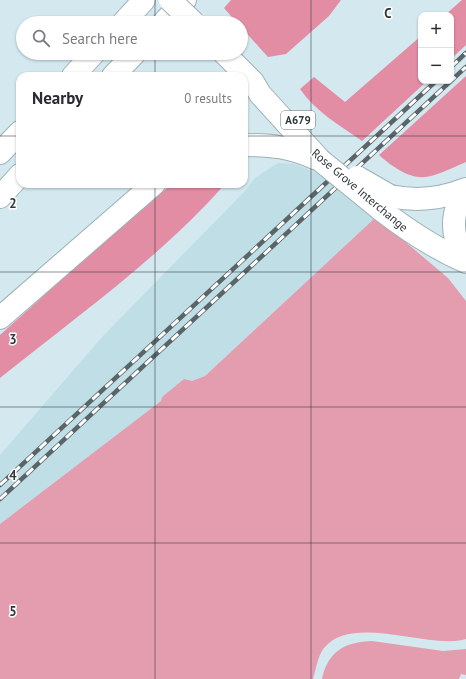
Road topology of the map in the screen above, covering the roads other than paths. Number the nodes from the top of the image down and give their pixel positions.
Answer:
1 (144, 0) edge
2 (170, 0) edge
3 (185, 0) edge
4 (129, 16) edge
5 (170, 16) edge
6 (187, 16) edge
7 (88, 60) edge
8 (128, 60) edge
9 (231, 60) edge
10 (77, 72) edge
11 (117, 72) edge
12 (243, 72) edge
13 (248, 77) edge
14 (16, 136) edge
15 (248, 145) edge
16 (0, 153) edge
17 (330, 161) junction
18 (16, 179) edge
19 (149, 188) edge
20 (466, 189) edge
21 (466, 193) edge
22 (0, 196) edge
23 (385, 202) junction
24 (466, 258) edge
25 (466, 262) edge
26 (0, 318) edge

1 - 4 highway
2 - 6 highway, bridge
3 - 5 highway
7 - 10 highway
8 - 11 highway
9 - 12 highway, Rose Grove Interchange / A679
13 - 17 highway, Rose Grove Interchange / A679
14 - 16 highway
15 - 17 highway
17 - 23 highway, Rose Grove Interchange / A679, bridge
18 - 22 highway
19 - 26 highway
20 - 23 highway, Rose Grove Interchange / A679
21 - 24 highway
23 - 25 highway, Rose Grove Interchange / A679

